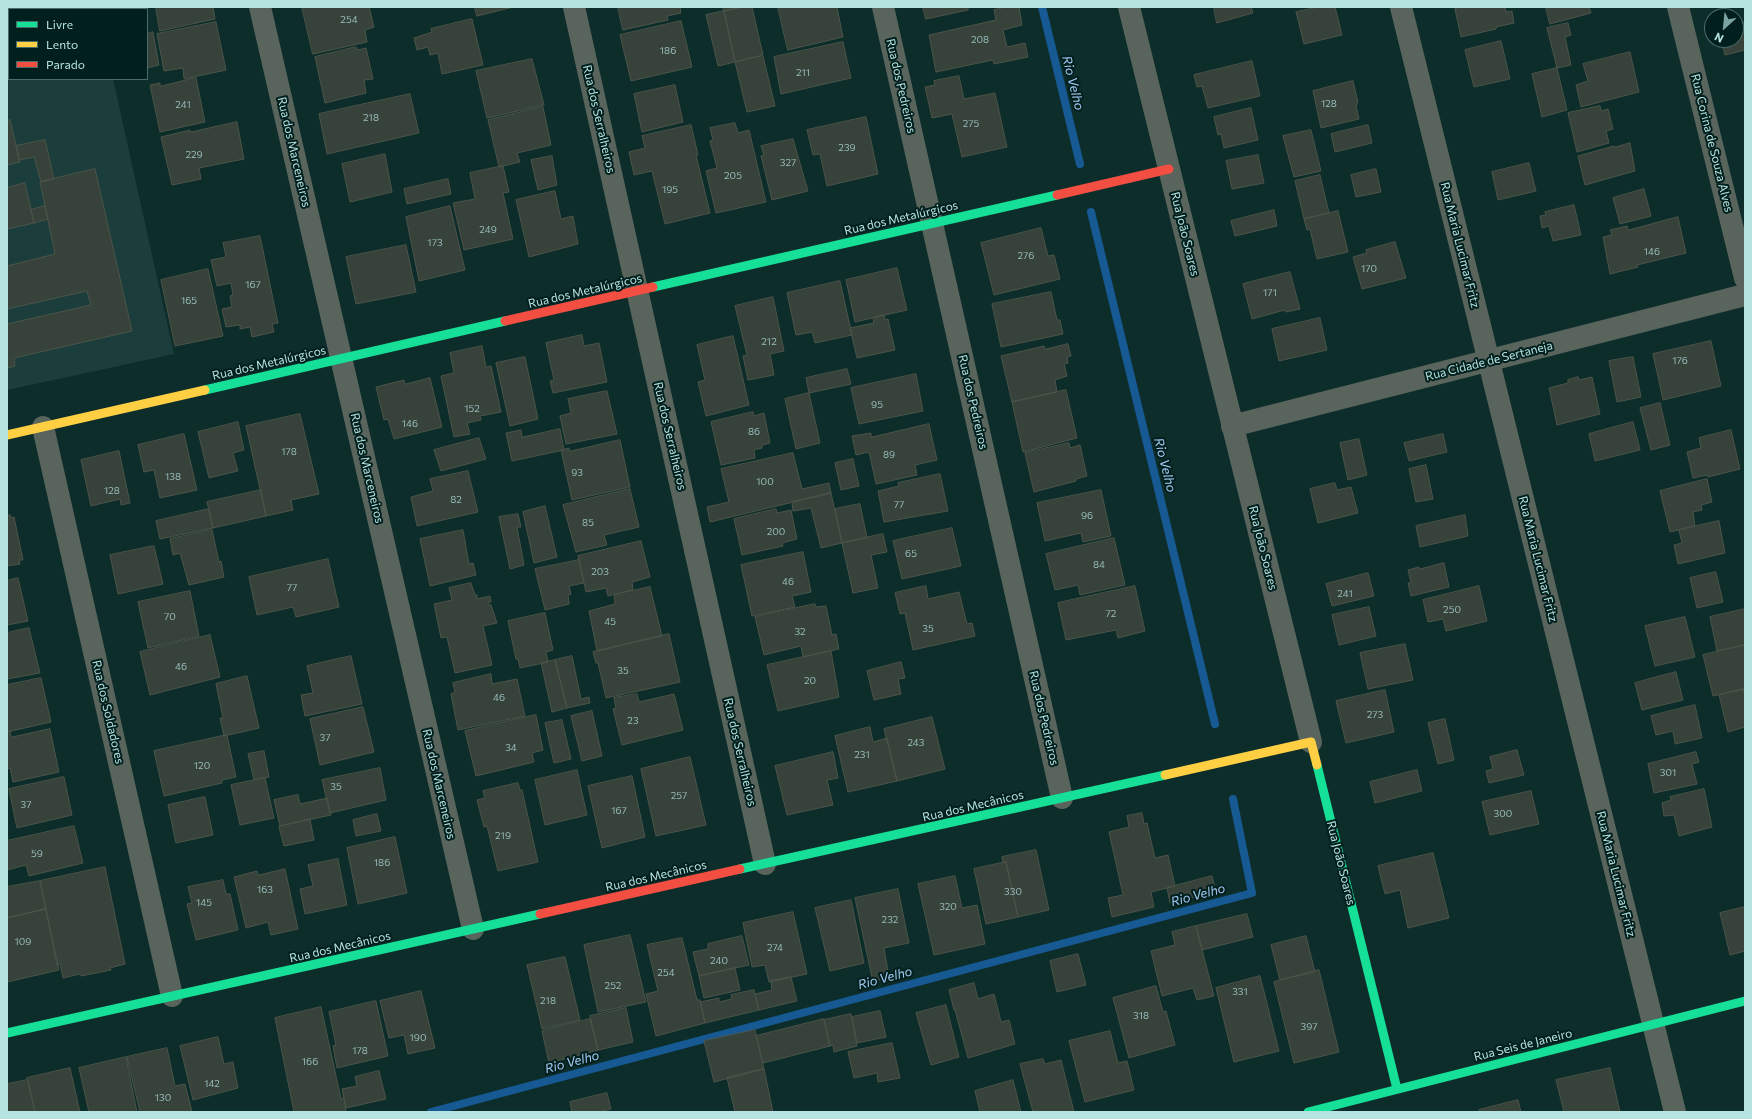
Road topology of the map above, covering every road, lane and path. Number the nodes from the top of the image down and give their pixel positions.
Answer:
1 (260, 7) edge
2 (574, 7) edge
3 (883, 7) edge
4 (1128, 7) edge
5 (1401, 7) edge
6 (1678, 7) edge
7 (1169, 169) junction
8 (932, 223) junction
9 (1745, 278) edge
10 (637, 291) junction
11 (1745, 295) edge
12 (341, 359) junction
13 (1489, 360) junction
14 (1232, 426) junction
15 (43, 427) junction
16 (7, 435) edge
17 (1311, 742) junction
18 (1062, 798) junction
19 (765, 864) junction
20 (473, 929) junction
21 (172, 996) junction
22 (1745, 1001) edge
23 (1653, 1025) junction
24 (7, 1033) edge
25 (1397, 1089) junction
26 (1308, 1112) edge
27 (1675, 1112) edge

1 - 12 street, Rua dos Marceneiros
2 - 10 street, Rua dos Serralheiros
3 - 8 street, Rua dos Pedreiros
4 - 7 street, Rua João Soares
5 - 13 street, Rua Maria Lucimar Fritz
6 - 9 street, Rua Corina de Souza Alves
7 - 8 main road, Rua dos Metalúrgicos
7 - 14 street, Rua João Soares
8 - 10 main road, Rua dos Metalúrgicos
8 - 18 street, Rua dos Pedreiros
10 - 12 main road, Rua dos Metalúrgicos
10 - 19 street, Rua dos Serralheiros
11 - 13 street, Rua Cidade de Sertaneja
12 - 15 main road, Rua dos Metalúrgicos
12 - 20 street, Rua dos Marceneiros
13 - 14 street, Rua Cidade de Sertaneja
13 - 23 street, Rua Maria Lucimar Fritz
14 - 17 street, Rua João Soares
15 - 16 main road, Rua dos Metalúrgicos
15 - 21 street, Rua dos Soldadores
17 - 18 main road, Rua dos Mecânicos
17 - 25 main road, Rua João Soares
18 - 19 main road, Rua dos Mecânicos
19 - 20 main road, Rua dos Mecânicos
20 - 21 main road, Rua dos Mecânicos
21 - 24 main road, Rua dos Mecânicos
22 - 23 main road, Rua Seis de Janeiro
23 - 25 main road, Rua Seis de Janeiro
23 - 27 street, Rua Maria Lucimar Fritz
25 - 26 main road, Rua Seis de Janeiro

